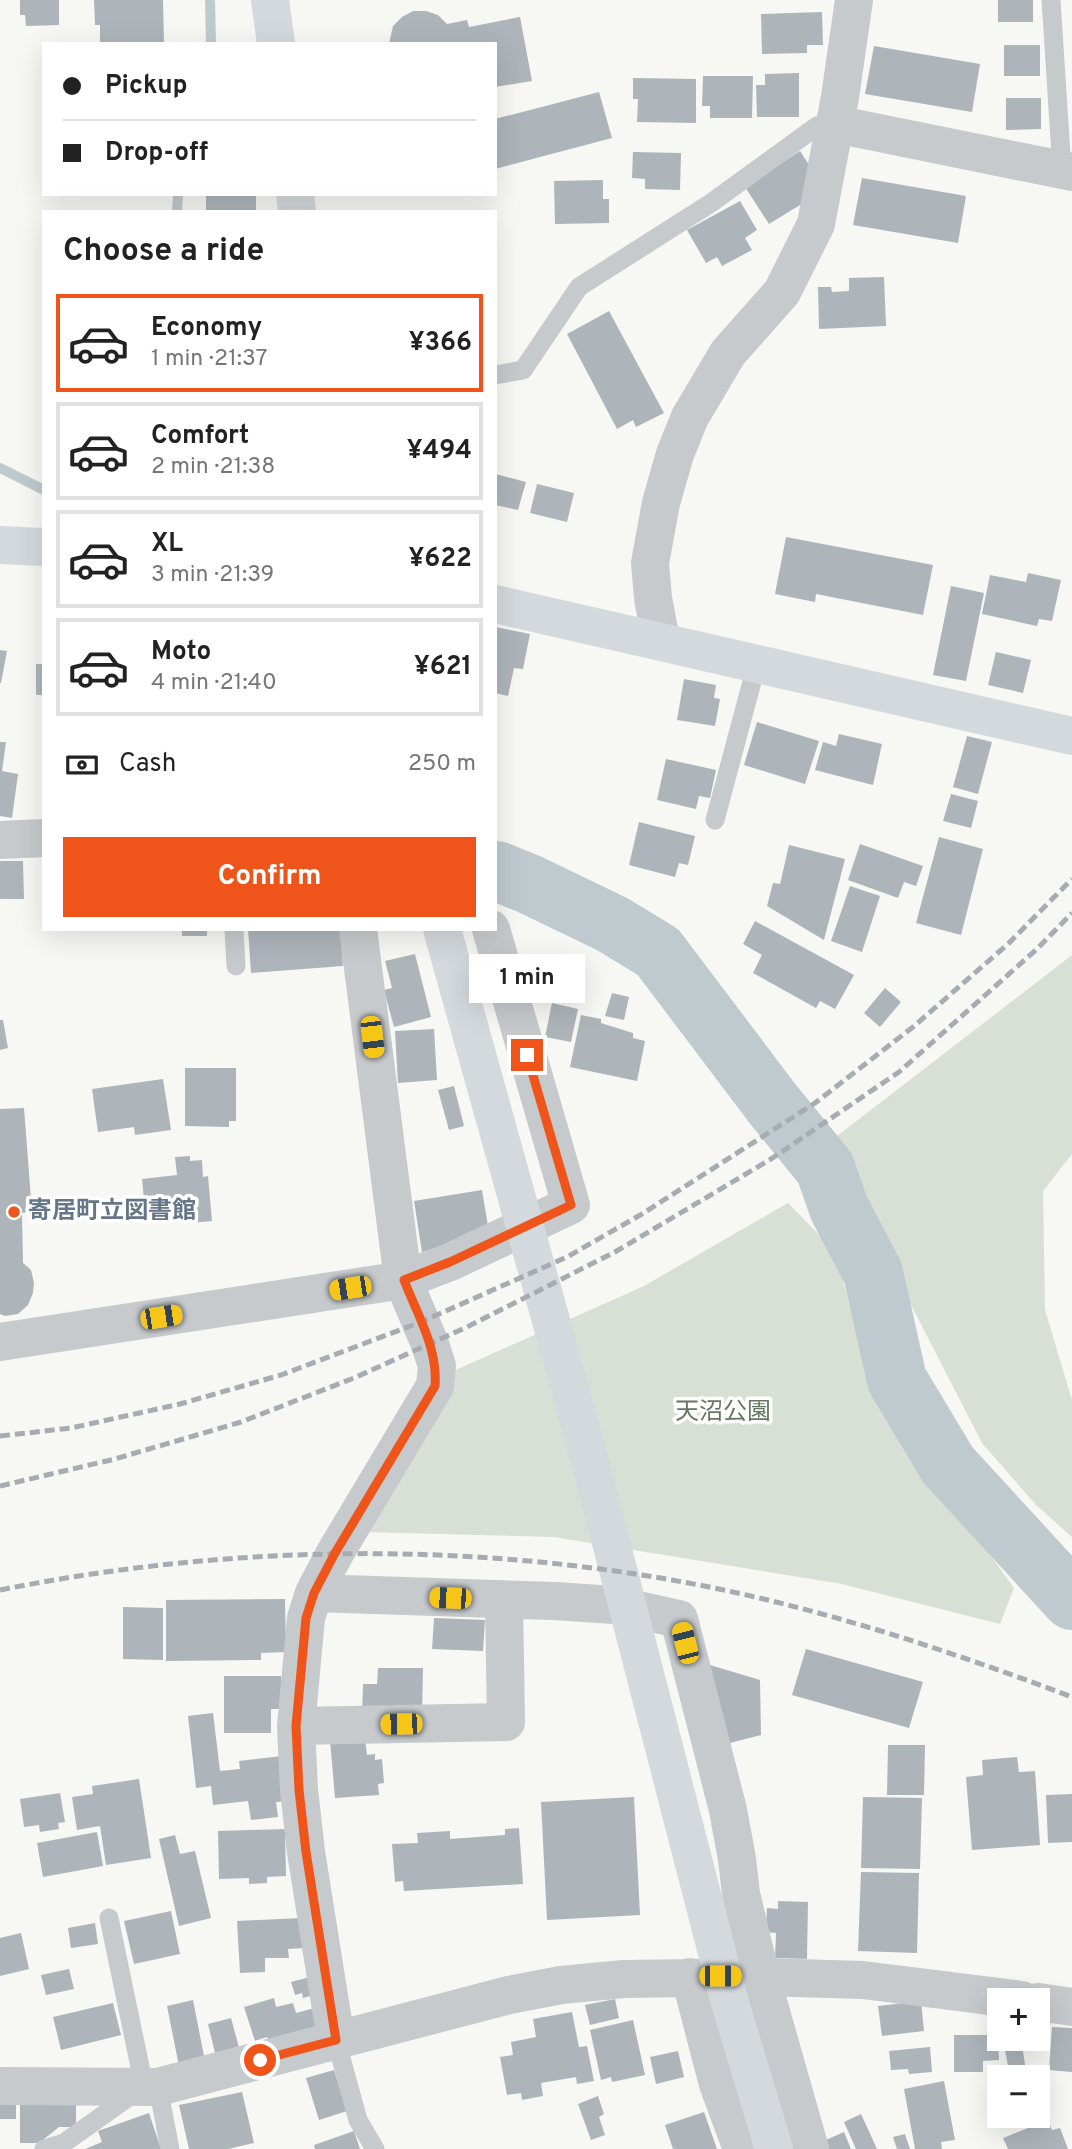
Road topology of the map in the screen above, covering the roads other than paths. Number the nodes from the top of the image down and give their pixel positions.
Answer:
1 (270, 0) edge
2 (854, 0) edge
3 (1051, 0) edge
4 (276, 42) edge
5 (835, 124) junction
6 (1067, 171) edge
7 (497, 375) edge
8 (0, 545) edge
9 (42, 547) edge
10 (497, 604) edge
11 (661, 641) junction
12 (757, 663) junction
13 (1072, 736) edge
14 (715, 820) dead end
15 (42, 838) edge
16 (0, 840) edge
17 (234, 931) edge
18 (358, 931) edge
19 (443, 931) edge
20 (492, 931) edge
21 (236, 966) dead end
22 (404, 1280) junction
23 (0, 1342) edge
24 (314, 1593) junction
25 (505, 1600) junction
26 (296, 1726) junction
27 (109, 1918) dead end
28 (690, 1977) junction
29 (761, 1977) junction
30 (987, 1996) edge
31 (1050, 2004) edge
32 (1072, 2007) edge
33 (336, 2040) junction
34 (0, 2086) edge
35 (151, 2086) junction
36 (44, 2149) edge
37 (170, 2149) edge
38 (378, 2149) edge
39 (742, 2149) edge
40 (774, 2149) edge
41 (810, 2149) edge

1 - 4 street
2 - 5 street
3 - 6 lane
5 - 6 street
5 - 7 lane
5 - 11 street
8 - 9 street
10 - 11 street
11 - 12 street
12 - 13 street
12 - 14 lane
15 - 16 street
17 - 21 lane
18 - 22 street
19 - 40 street
20 - 22 street
22 - 23 street
22 - 24 street
24 - 25 street
24 - 26 street
25 - 26 street
25 - 29 street
26 - 33 street
27 - 35 lane
28 - 29 street
28 - 33 street
28 - 39 street
29 - 30 street
29 - 41 street
31 - 32 street
33 - 35 street
33 - 38 lane
34 - 35 street
35 - 36 lane
35 - 37 lane

